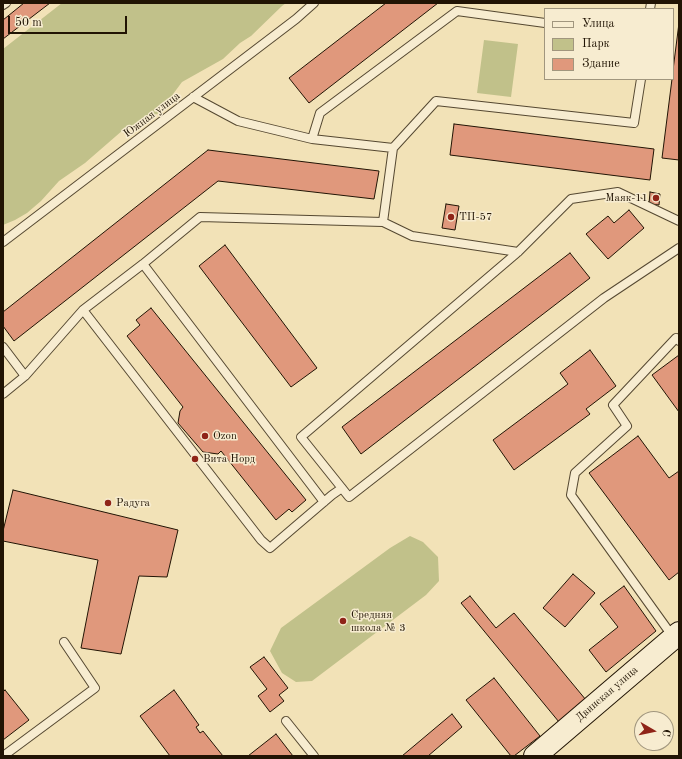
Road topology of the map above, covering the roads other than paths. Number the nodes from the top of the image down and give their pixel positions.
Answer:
1 (6, 3) edge
2 (314, 3) edge
3 (3, 5) edge
4 (544, 23) edge
5 (641, 80) edge
6 (193, 97) junction
7 (312, 139) junction
8 (393, 148) junction
9 (679, 221) edge
10 (383, 222) junction
11 (3, 242) edge
12 (679, 248) edge
13 (518, 252) junction
14 (143, 264) junction
15 (83, 310) junction
16 (679, 341) edge
17 (3, 347) edge
18 (25, 376) junction
19 (3, 394) edge
20 (342, 488) junction
21 (324, 502) junction
22 (676, 635) edge
23 (64, 642) dead end
24 (286, 721) dead end
25 (543, 751) edge
26 (6, 756) edge
27 (314, 756) edge

1 - 3 lane
2 - 6 lane, Южная улица
4 - 7 lane
5 - 8 lane
6 - 7 lane
6 - 11 lane, Южная улица
7 - 8 lane
8 - 10 lane
9 - 13 lane
10 - 13 lane
10 - 14 lane
12 - 20 lane
13 - 20 lane
14 - 15 lane
14 - 21 lane
15 - 18 lane
15 - 21 lane
16 - 22 lane
17 - 18 lane
18 - 19 lane
20 - 21 lane
22 - 25 street, Двинская улица
23 - 26 lane
24 - 27 lane

